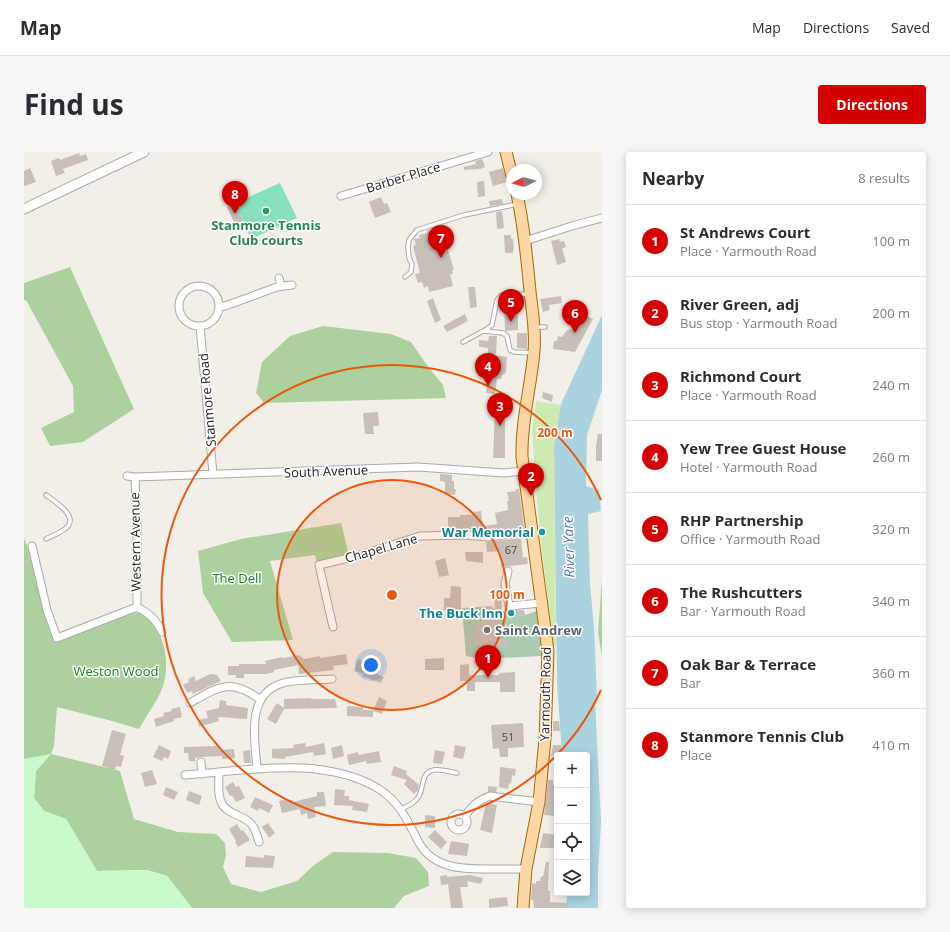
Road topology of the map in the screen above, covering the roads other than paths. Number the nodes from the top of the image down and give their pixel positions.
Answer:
1 (144, 152) edge
2 (488, 152) edge
3 (506, 152) edge
4 (509, 164) edge
5 (341, 196) dead end
6 (518, 200) edge
7 (518, 200) edge
8 (24, 208) edge
9 (602, 218) edge
10 (525, 242) junction
11 (279, 278) dead end
12 (405, 278) dead end
13 (292, 285) dead end
14 (281, 286) junction
15 (530, 294) junction
16 (219, 307) junction
17 (200, 326) junction
18 (484, 331) junction
19 (464, 342) dead end
20 (534, 353) junction
21 (524, 471) junction
22 (212, 474) junction
23 (131, 477) joint
24 (46, 495) dead end
25 (532, 531) junction
26 (46, 539) dead end
27 (32, 546) dead end
28 (508, 571) dead end
29 (541, 603) junction
30 (137, 607) junction
31 (333, 627) dead end
32 (162, 632) dead end
33 (332, 678) dead end
34 (260, 700) junction
35 (190, 703) dead end
36 (201, 762) dead end
37 (257, 769) junction
38 (219, 773) junction
39 (457, 773) dead end
40 (202, 774) junction
41 (185, 775) dead end
42 (538, 802) junction
43 (401, 810) junction
44 (465, 816) dead end
45 (259, 842) dead end
46 (526, 869) junction
47 (523, 908) edge

1 - 8 street
2 - 5 street, Barber Place
3 - 4 main road
6 - 10 main road, Yarmouth Road
7 - 12 lane
9 - 10 street
10 - 15 main road, Yarmouth Road
11 - 14 street
13 - 14 street
14 - 16 street
15 - 18 lane
15 - 20 main road, Yarmouth Road
16 - 17 street
16 - 17 street
17 - 22 street, Stanmore Road
18 - 19 lane
18 - 20 lane
20 - 21 main road, Yarmouth Road
21 - 22 street, South Avenue
21 - 25 main road, Yarmouth Road
22 - 23 street, South Avenue
23 - 30 street, Western Avenue
24 - 26 lane
25 - 29 main road, Yarmouth Road
25 - 31 street, Chapel Lane
27 - 30 street, Western Avenue
28 - 29 street
29 - 42 main road, Yarmouth Road
30 - 32 street, Western Avenue
33 - 34 street
34 - 35 street
34 - 37 street
36 - 40 street
37 - 38 street
37 - 43 street
38 - 40 street
38 - 45 street
39 - 43 lane
40 - 41 street
42 - 44 street
42 - 46 main road, Yarmouth Road
43 - 46 street
46 - 47 main road, Yarmouth Road

